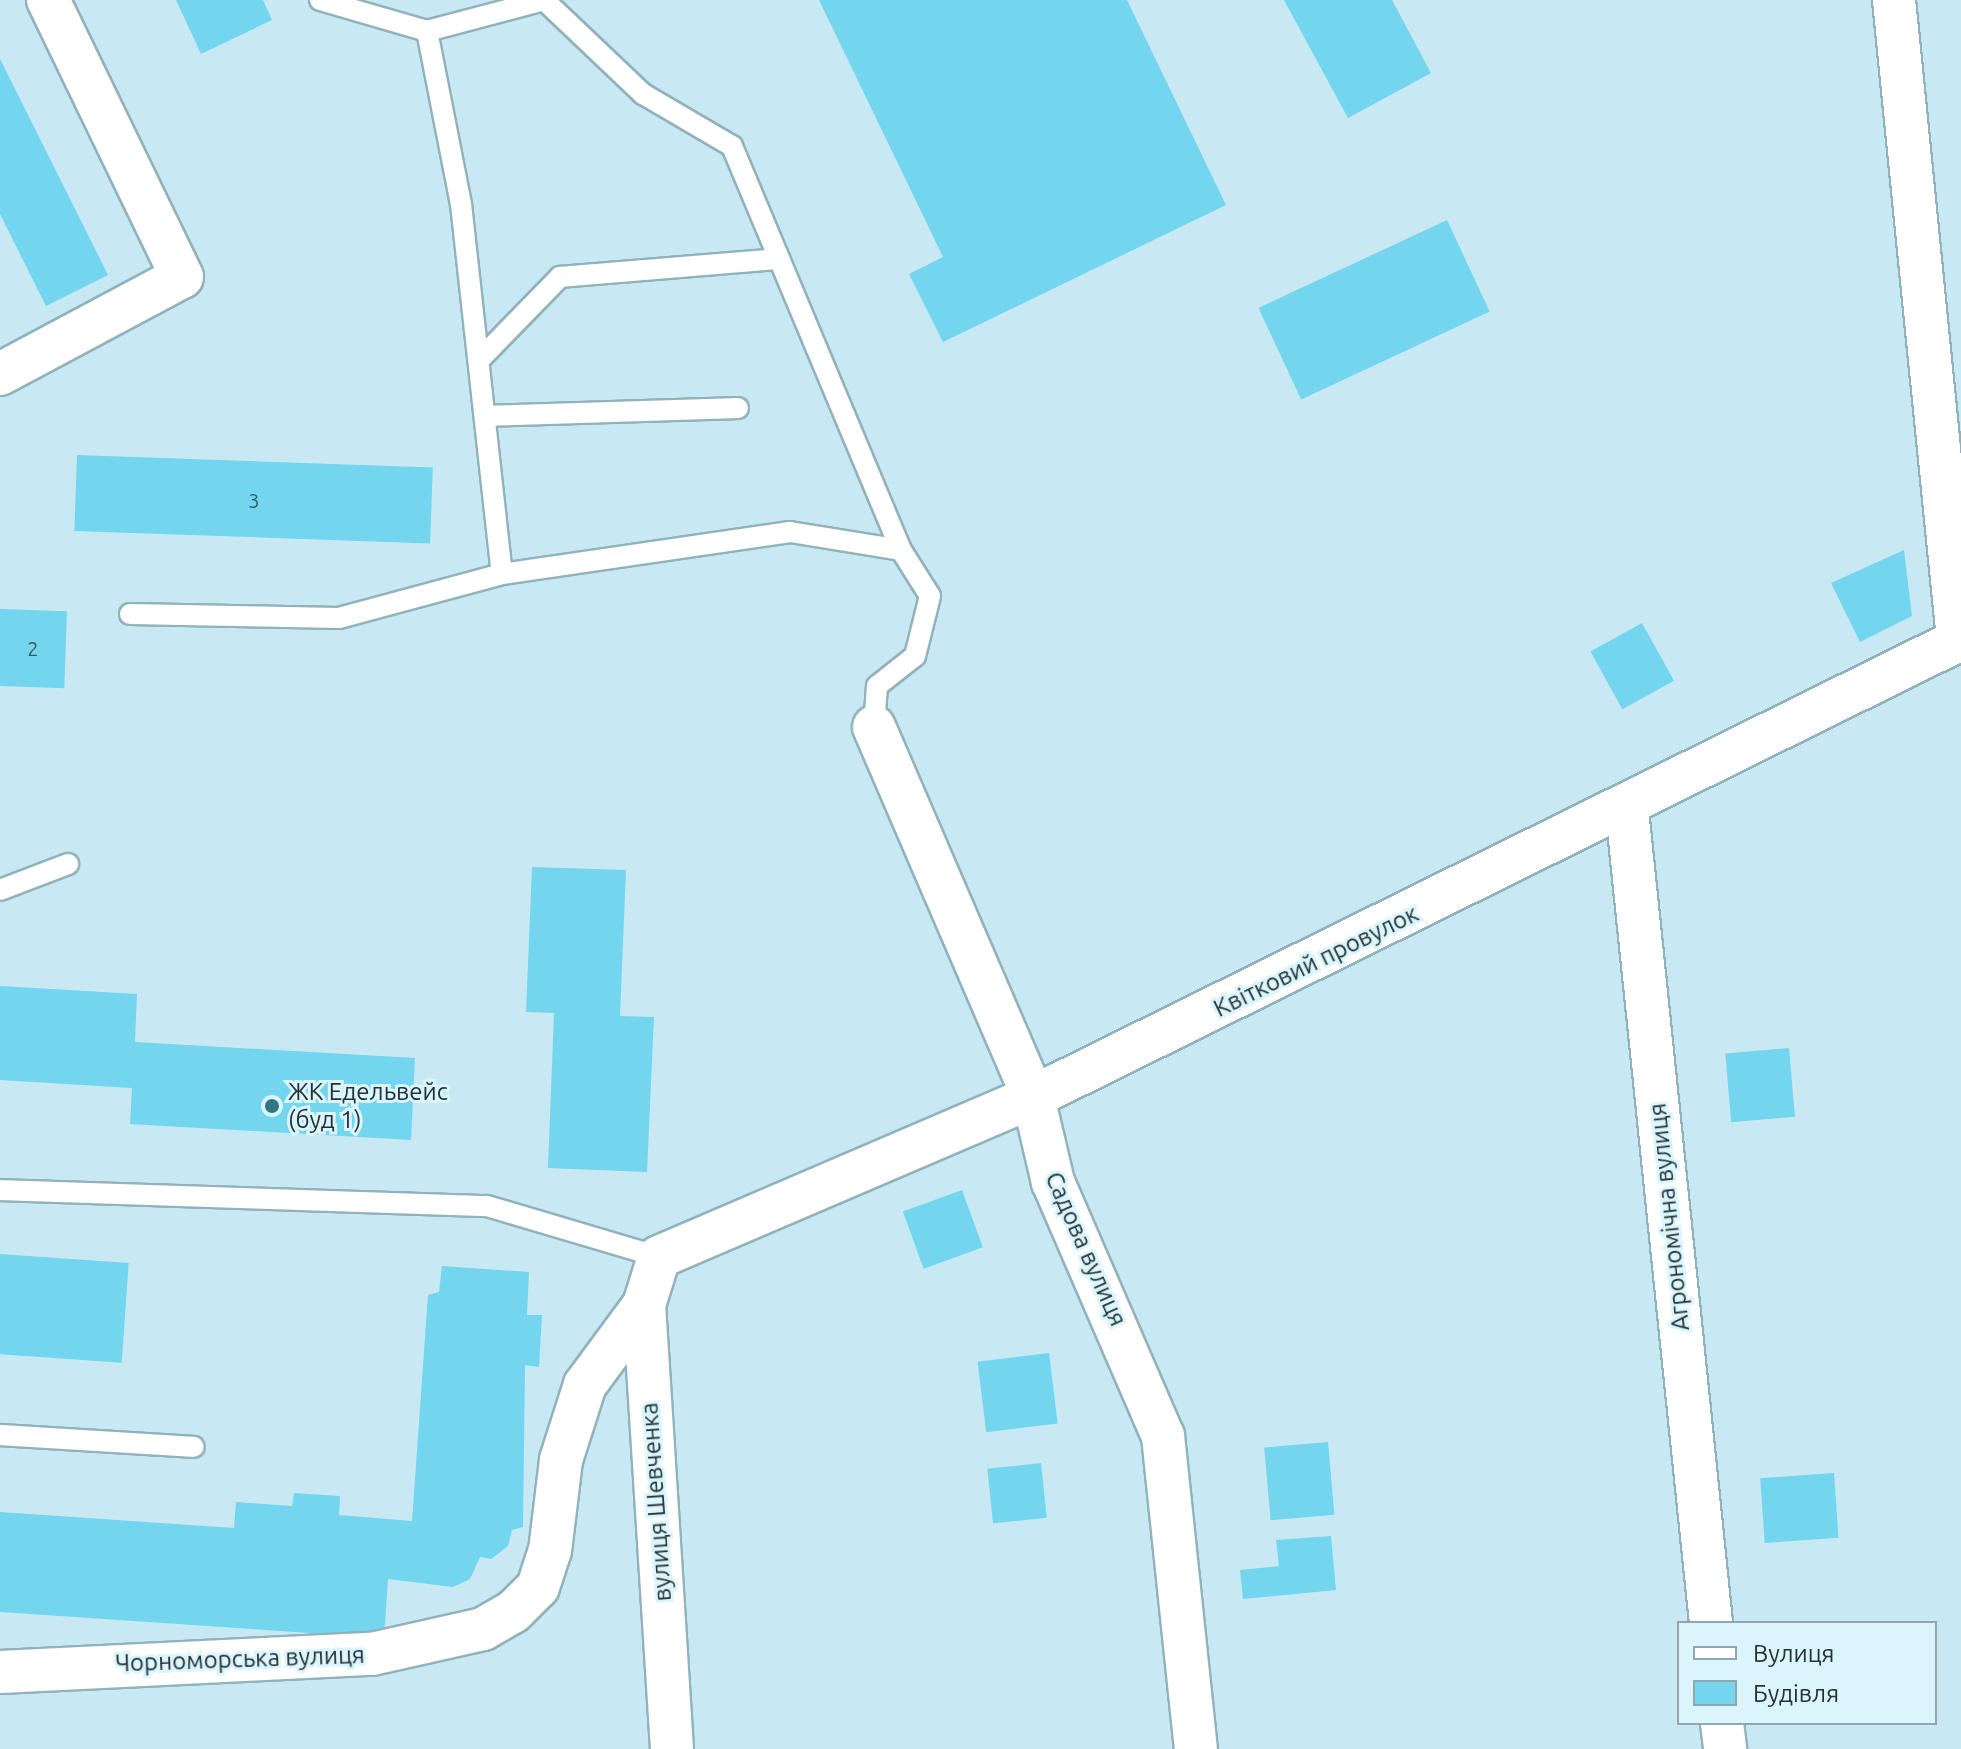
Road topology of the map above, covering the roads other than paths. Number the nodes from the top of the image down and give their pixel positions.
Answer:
1 (48, 0) edge
2 (320, 0) edge
3 (1894, 0) edge
4 (427, 31) junction
5 (779, 259) junction
6 (479, 360) junction
7 (0, 374) edge
8 (738, 408) dead end
9 (485, 416) junction
10 (901, 550) junction
11 (502, 574) junction
12 (130, 614) dead end
13 (1959, 639) edge
14 (874, 727) joint
15 (1627, 810) junction
16 (68, 864) dead end
17 (0, 890) edge
18 (1033, 1097) junction
19 (0, 1190) edge
20 (659, 1257) junction
21 (644, 1305) junction
22 (0, 1435) edge
23 (194, 1447) dead end
24 (1711, 1621) edge
25 (0, 1672) edge
26 (1722, 1725) edge
27 (672, 1749) edge
28 (1196, 1749) edge
29 (1725, 1749) edge

1 - 7 street
2 - 4 lane
3 - 13 street
4 - 5 lane
4 - 6 lane
5 - 6 lane
5 - 10 lane
6 - 9 lane
8 - 9 lane
9 - 11 lane
10 - 11 lane
10 - 14 lane
11 - 12 lane
13 - 15 street, Квітковий провулок
14 - 18 street, Садова вулиця
15 - 18 street, Квітковий провулок
15 - 24 street, Агрономічна вулиця
16 - 17 lane
18 - 20 street, Квітковий провулок
18 - 28 street, Садова вулиця
19 - 20 lane
20 - 21 street, вулиця Шевченка
21 - 25 street, Чорноморська вулиця
21 - 27 street, вулиця Шевченка
22 - 23 lane
26 - 29 street

